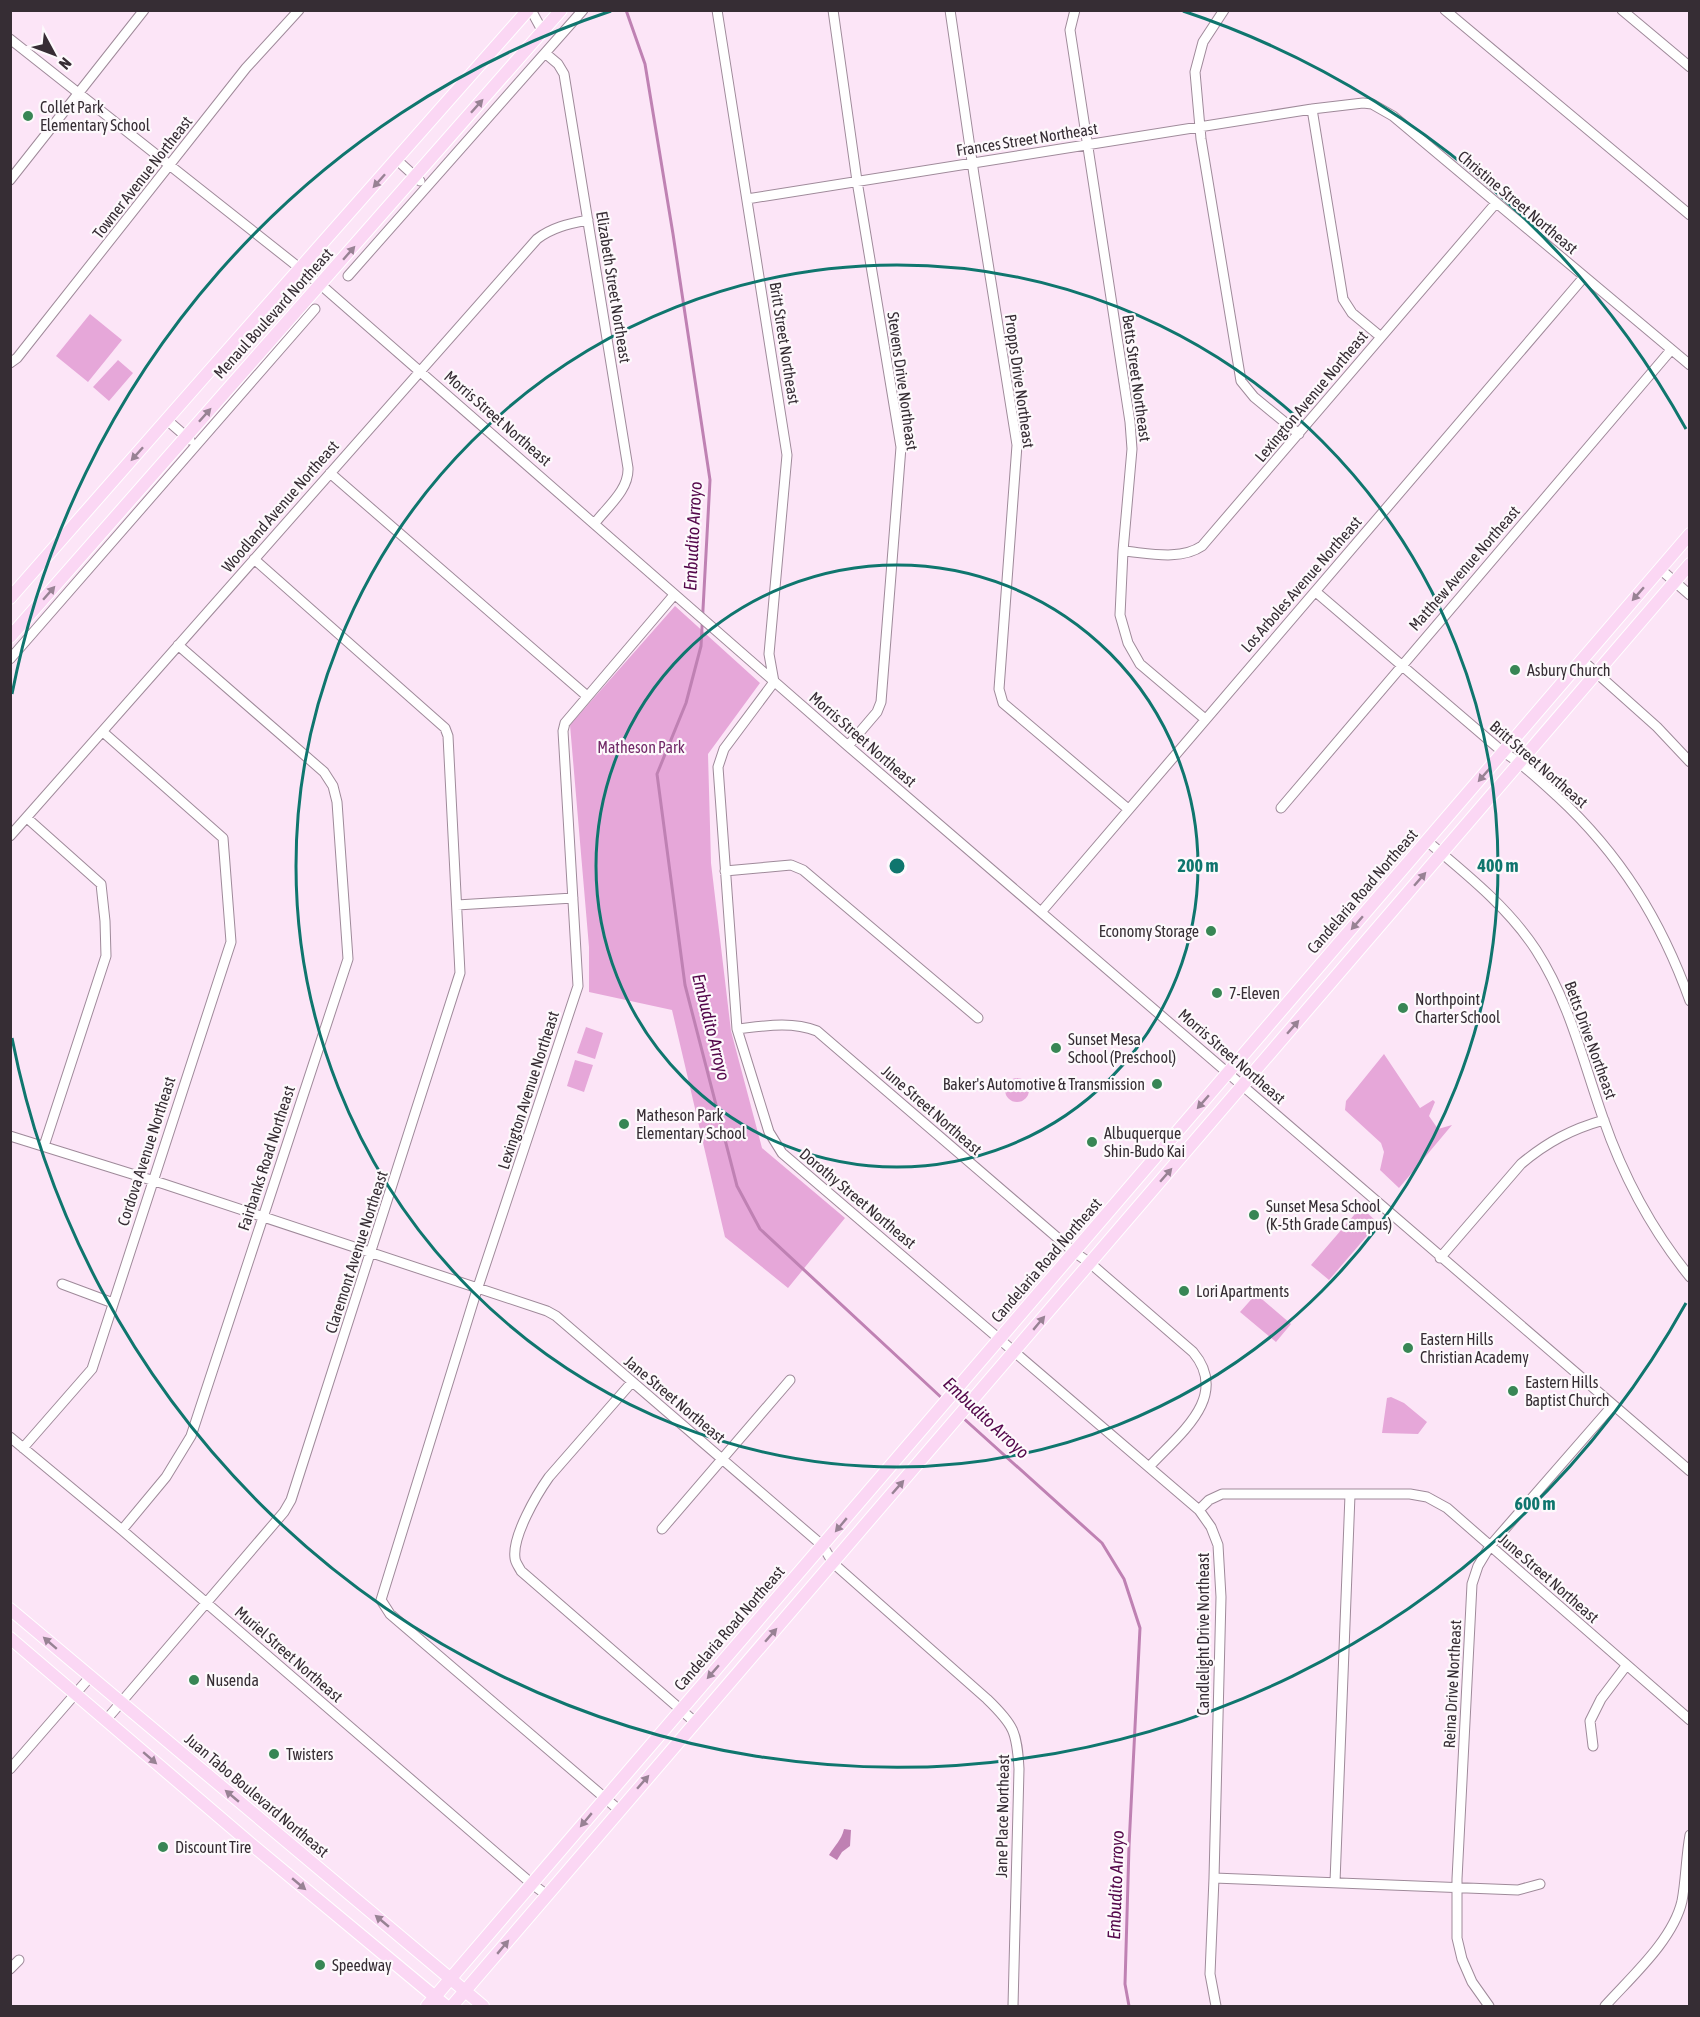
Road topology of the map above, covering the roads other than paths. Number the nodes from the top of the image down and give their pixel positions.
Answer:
1 (144, 10) edge
2 (298, 10) edge
3 (530, 10) edge
4 (561, 10) edge
5 (583, 10) edge
6 (717, 10) edge
7 (833, 10) edge
8 (950, 10) edge
9 (1076, 10) edge
10 (1224, 10) edge
11 (1445, 10) edge
12 (1622, 10) edge
13 (543, 32) junction
14 (10, 39) edge
15 (545, 53) junction
16 (1689, 67) edge
17 (79, 93) junction
18 (1312, 109) junction
19 (1199, 126) junction
20 (1087, 145) junction
21 (397, 160) junction
22 (972, 163) junction
23 (171, 164) junction
24 (414, 177) junction
25 (10, 180) edge
26 (857, 181) junction
27 (427, 185) junction
28 (747, 199) junction
29 (1496, 204) junction
30 (1689, 215) edge
31 (588, 220) junction
32 (301, 269) junction
33 (348, 276) dead end
34 (1584, 277) junction
35 (321, 285) junction
36 (315, 309) dead end
37 (1381, 337) junction
38 (1671, 350) junction
39 (10, 363) edge
40 (1689, 365) edge
41 (420, 370) junction
42 (167, 420) junction
43 (1299, 434) junction
44 (186, 436) junction
45 (196, 446) junction
46 (330, 473) junction
47 (594, 523) junction
48 (1689, 534) edge
49 (1123, 551) junction
50 (254, 559) junction
51 (1689, 564) edge
52 (1660, 569) junction
53 (1675, 582) junction
54 (1316, 592) junction
55 (674, 595) junction
56 (1689, 595) edge
57 (10, 598) edge
58 (10, 637) edge
59 (178, 645) junction
60 (10, 659) edge
61 (1582, 660) junction
62 (1401, 665) junction
63 (1596, 672) junction
64 (774, 682) junction
65 (587, 696) junction
66 (1205, 719) junction
67 (103, 732) junction
68 (848, 746) junction
69 (1503, 752) junction
70 (1689, 762) edge
71 (1520, 763) junction
72 (1281, 808) dead end
73 (1128, 809) junction
74 (27, 818) junction
75 (10, 836) edge
76 (1427, 841) junction
77 (1442, 854) junction
78 (724, 871) junction
79 (573, 898) junction
80 (456, 905) junction
81 (1041, 911) junction
82 (1689, 1001) edge
83 (978, 1018) dead end
84 (737, 1029) junction
85 (1228, 1073) junction
86 (1243, 1085) junction
87 (1604, 1120) junction
88 (10, 1137) edge
89 (44, 1146) junction
90 (152, 1180) junction
91 (261, 1217) junction
92 (372, 1252) junction
93 (1074, 1252) junction
94 (1440, 1258) junction
95 (1090, 1263) junction
96 (1689, 1277) edge
97 (62, 1284) dead end
98 (478, 1288) junction
99 (113, 1303) junction
100 (1000, 1338) junction
101 (1016, 1351) junction
102 (790, 1380) dead end
103 (632, 1382) junction
104 (1613, 1405) junction
105 (10, 1437) edge
106 (23, 1448) junction
107 (722, 1458) junction
108 (1149, 1467) junction
109 (1689, 1471) edge
110 (1350, 1495) junction
111 (1199, 1510) junction
112 (662, 1528) dead end
113 (122, 1530) junction
114 (823, 1546) junction
115 (1490, 1546) junction
116 (833, 1563) junction
117 (207, 1604) junction
118 (10, 1609) edge
119 (10, 1638) edge
120 (1626, 1666) junction
121 (90, 1677) junction
122 (76, 1693) junction
123 (120, 1703) junction
124 (680, 1710) junction
125 (1689, 1719) edge
126 (106, 1720) junction
127 (695, 1722) junction
128 (1593, 1746) dead end
129 (10, 1769) edge
130 (606, 1798) junction
131 (619, 1810) junction
132 (1689, 1835) edge
133 (1214, 1878) junction
134 (1335, 1882) junction
135 (532, 1884) junction
136 (1540, 1884) dead end
137 (1457, 1887) junction
138 (547, 1895) junction
139 (19, 1960) dead end
140 (10, 1969) edge
141 (451, 1979) junction
142 (465, 1992) junction
143 (431, 2002) edge
144 (446, 2007) edge
145 (452, 2007) edge
146 (483, 2007) edge
147 (1012, 2007) edge
148 (1216, 2007) edge
149 (1489, 2007) edge
150 (1605, 2007) edge

1 - 17 street
2 - 23 street, Towner Avenue Northeast
3 - 13 street
3 - 21 main road, Menaul Boulevard Northeast
4 - 13 main road, Menaul Boulevard Northeast
5 - 15 street
6 - 28 street, Britt Street Northeast
7 - 26 street, Stevens Drive Northeast
8 - 22 street, Propps Drive Northeast
9 - 20 street, Betts Street Northeast
10 - 19 street
11 - 30 street
12 - 16 street
24 -> 13 main road, Menaul Boulevard Northeast
14 - 17 street, Morris Street Northeast
15 - 27 street
15 - 31 street, Elizabeth Street Northeast
17 - 23 street, Morris Street Northeast
17 - 25 street
18 - 19 street, Frances Street Northeast
18 - 29 street, Christine Street Northeast
18 - 37 street
19 - 20 street, Frances Street Northeast
19 - 43 street
20 - 22 street, Frances Street Northeast
20 - 49 street, Betts Street Northeast
21 - 24 street
21 -> 32 main road, Menaul Boulevard Northeast
22 - 26 street, Frances Street Northeast
22 - 73 street, Propps Drive Northeast
23 - 32 street, Morris Street Northeast
23 - 39 street, Towner Avenue Northeast
24 - 27 street
35 -> 24 main road, Menaul Boulevard Northeast
26 - 28 street, Frances Street Northeast
26 - 68 street, Stevens Drive Northeast
27 - 33 street
28 - 64 street, Britt Street Northeast
29 - 34 street, Christine Street Northeast
29 - 37 street, Lexington Avenue Northeast
31 - 41 street, Woodland Avenue Northeast
31 - 47 street, Elizabeth Street Northeast
32 - 35 street, Morris Street Northeast
32 - 42 main road, Menaul Boulevard Northeast
34 - 38 street, Christine Street Northeast
34 - 54 street, Los Arboles Avenue Northeast
35 - 41 street, Morris Street Northeast
44 -> 35 main road, Menaul Boulevard Northeast
36 - 45 street
37 - 43 street, Lexington Avenue Northeast
38 - 40 street, Christine Street Northeast
38 - 62 street, Matthew Avenue Northeast
41 - 46 street, Woodland Avenue Northeast
41 - 47 street, Morris Street Northeast
42 - 44 street
42 -> 57 main road, Menaul Boulevard Northeast
43 - 49 street, Lexington Avenue Northeast
44 - 45 street
58 -> 44 main road, Menaul Boulevard Northeast
45 - 60 street
46 - 50 street, Woodland Avenue Northeast
46 - 65 street
47 - 55 street, Morris Street Northeast
48 - 52 main road, Candelaria Road Northeast
49 - 66 street, Betts Street Northeast
50 - 59 street, Woodland Avenue Northeast
50 - 80 street, Claremont Avenue Northeast
51 - 53 main road
52 - 53 street
52 -> 61 main road, Candelaria Road Northeast
53 - 56 street
53 - 63 main road
54 - 62 street, Britt Street Northeast
54 - 66 street, Los Arboles Avenue Northeast
55 - 64 street, Morris Street Northeast
55 - 65 street, Lexington Avenue Northeast
59 - 67 street, Woodland Avenue Northeast
59 - 91 street, Fairbanks Road Northeast
61 - 63 street
61 - 69 main road, Candelaria Road Northeast
62 - 69 street, Britt Street Northeast
62 - 72 street, Matthew Avenue Northeast
63 - 70 street
63 - 71 main road
64 - 68 street, Morris Street Northeast
64 - 78 street
65 - 79 street, Lexington Avenue Northeast
66 - 73 street, Los Arboles Avenue Northeast
67 - 74 street, Woodland Avenue Northeast
67 - 90 street, Cordova Avenue Northeast
68 - 81 street, Morris Street Northeast
69 - 71 street, Britt Street Northeast
69 -> 76 main road, Candelaria Road Northeast
71 - 77 main road
71 - 82 street, Britt Street Northeast
73 - 81 street, Los Arboles Avenue Northeast
74 - 75 street, Woodland Avenue Northeast
74 - 89 street
76 - 77 street, Betts Drive Northeast
76 -> 85 main road, Candelaria Road Northeast
86 -> 77 main road
77 - 87 street, Betts Drive Northeast
78 - 83 street
78 - 84 street
79 - 80 street
79 - 98 street, Lexington Avenue Northeast
80 - 92 street, Claremont Avenue Northeast
81 - 85 street, Morris Street Northeast
84 - 93 street, June Street Northeast
84 - 100 street, Dorothy Street Northeast
85 - 86 street, Morris Street Northeast
85 -> 93 main road, Candelaria Road Northeast
86 - 94 street, Morris Street Northeast
95 -> 86 main road
87 - 94 street
87 - 96 street, Betts Drive Northeast
88 - 89 street, Jane Street Northeast
89 - 90 street, Jane Street Northeast
90 - 91 street, Jane Street Northeast
90 - 99 street, Cordova Avenue Northeast
91 - 92 street, Jane Street Northeast
91 - 113 street, Fairbanks Road Northeast
92 - 98 street, Jane Street Northeast
92 - 117 street, Claremont Avenue Northeast
93 - 95 street, June Street Northeast
93 - 100 main road, Candelaria Road Northeast
94 - 104 street, Morris Street Northeast
101 -> 95 main road
95 - 108 street, June Street Northeast
97 - 99 street
98 - 103 street, Jane Street Northeast
98 - 130 street, Lexington Avenue Northeast
99 - 106 street, Cordova Avenue Northeast
100 - 101 street, Dorothy Street Northeast
100 -> 114 main road, Candelaria Road Northeast
101 - 108 street, Candlelight Drive Northeast
116 -> 101 main road
102 - 107 street
103 - 107 street, Jane Street Northeast
103 - 124 street
104 - 109 street, Morris Street Northeast
104 - 115 street, Reina Drive Northeast
105 - 106 street, Muriel Street Northeast
106 - 113 street, Muriel Street Northeast
107 - 112 street
107 - 114 street, Jane Street Northeast
108 - 111 street, Candlelight Drive Northeast
110 - 111 street, June Street Northeast
110 - 115 street, June Street Northeast
110 - 134 street
111 - 133 street, Candlelight Drive Northeast
113 - 117 street, Muriel Street Northeast
114 - 116 street, Jane Street Northeast
114 -> 124 main road, Candelaria Road Northeast
115 - 120 street, June Street Northeast
115 - 137 street, Reina Drive Northeast
127 -> 116 main road
116 - 147 street, Jane Place Northeast
117 - 123 street, Claremont Avenue Northeast
117 - 135 street, Muriel Street Northeast
121 -> 118 main road, Juan Tabo Boulevard Northeast
119 - 122 main road
120 - 125 street, June Street Northeast
120 - 128 street
121 - 122 street
121 - 123 main road, Juan Tabo Boulevard Northeast
122 - 126 main road
122 - 129 street
123 - 126 street, Claremont Avenue Northeast
141 -> 123 main road, Juan Tabo Boulevard Northeast
124 - 127 street
124 - 130 main road, Candelaria Road Northeast
126 -> 143 main road
131 -> 127 main road
130 - 131 street
130 -> 135 main road, Candelaria Road Northeast
131 - 138 main road
132 - 150 street
133 - 134 street
133 - 148 street, Candlelight Drive Northeast
134 - 137 street
135 - 138 street, Muriel Street Northeast
135 - 141 main road, Candelaria Road Northeast
136 - 137 street
137 - 149 street, Reina Drive Northeast
142 -> 138 main road
139 - 140 street
141 - 142 main road, Juan Tabo Boulevard Northeast
141 - 143 main road, Candelaria Road Northeast
142 - 145 main road
142 - 146 main road, Juan Tabo Boulevard Northeast
143 - 144 main road

